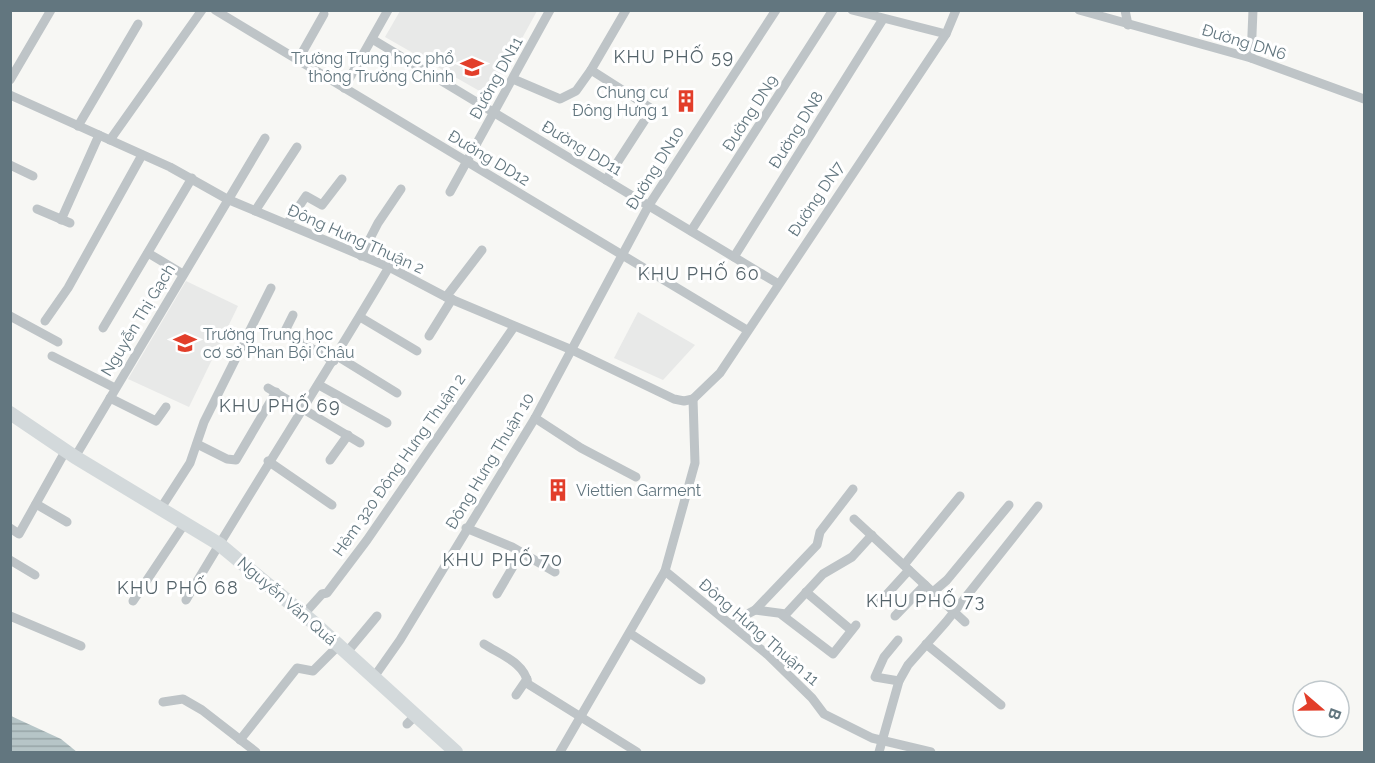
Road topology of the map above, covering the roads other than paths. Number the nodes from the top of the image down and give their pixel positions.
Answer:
1 (51, 10) edge
2 (202, 10) edge
3 (215, 10) edge
4 (388, 10) edge
5 (550, 10) edge
6 (626, 10) edge
7 (776, 10) edge
8 (833, 10) edge
9 (852, 10) edge
10 (956, 10) edge
11 (1079, 10) edge
12 (1125, 10) edge
13 (1253, 10) edge
14 (324, 14) dead end
15 (884, 19) junction
16 (138, 24) dead end
17 (1128, 25) junction
18 (946, 34) junction
19 (372, 39) junction
20 (1251, 58) junction
21 (298, 60) junction
22 (591, 70) junction
23 (513, 79) junction
24 (10, 80) edge
25 (344, 88) junction
26 (10, 95) edge
27 (1365, 99) edge
28 (495, 112) junction
29 (78, 126) junction
30 (99, 135) junction
31 (265, 138) dead end
32 (110, 141) junction
33 (297, 147) dead end
34 (142, 154) junction
35 (467, 162) junction
36 (10, 165) edge
37 (33, 176) dead end
38 (192, 178) junction
39 (342, 179) dead end
40 (606, 180) junction
41 (401, 189) dead end
42 (450, 192) dead end
43 (227, 199) junction
44 (649, 205) junction
45 (37, 209) dead end
46 (255, 211) junction
47 (287, 224) junction
48 (692, 231) junction
49 (482, 250) dead end
50 (148, 253) junction
51 (621, 255) junction
52 (361, 256) junction
53 (734, 257) junction
54 (389, 267) junction
55 (183, 274) junction
56 (777, 283) junction
57 (271, 288) dead end
58 (449, 298) junction
59 (293, 315) dead end
60 (10, 316) edge
61 (360, 317) junction
62 (45, 321) dead end
63 (514, 327) junction
64 (103, 328) dead end
65 (747, 330) junction
66 (429, 336) dead end
67 (58, 342) dead end
68 (573, 350) junction
69 (417, 351) dead end
70 (52, 356) dead end
71 (335, 358) junction
72 (319, 385) junction
73 (116, 388) junction
74 (397, 393) dead end
75 (110, 398) junction
76 (693, 399) junction
77 (166, 407) dead end
78 (303, 407) junction
79 (10, 413) edge
80 (535, 418) junction
81 (387, 423) dead end
82 (348, 435) junction
83 (360, 443) dead end
84 (197, 444) junction
85 (70, 454) junction
86 (268, 460) junction
87 (330, 460) dead end
88 (636, 477) dead end
89 (854, 489) dead end
90 (960, 496) dead end
91 (36, 504) junction
92 (332, 505) dead end
93 (1009, 505) dead end
94 (1038, 506) dead end
95 (161, 508) junction
96 (854, 519) dead end
97 (67, 522) dead end
98 (185, 523) junction
99 (466, 528) junction
100 (15, 531) edge
101 (872, 535) junction
102 (219, 544) junction
103 (521, 553) junction
104 (10, 560) edge
105 (906, 567) junction
106 (665, 571) junction
107 (555, 572) dead end
108 (35, 574) dead end
109 (925, 585) junction
110 (806, 591) junction
111 (933, 592) junction
112 (497, 594) dead end
113 (186, 600) dead end
114 (133, 601) dead end
115 (879, 603) dead end
116 (755, 610) junction
117 (953, 611) junction
118 (304, 614) junction
119 (782, 615) junction
120 (10, 616) edge
121 (377, 616) dead end
122 (895, 616) dead end
123 (965, 622) dead end
124 (731, 623) junction
125 (631, 634) junction
126 (898, 640) dead end
127 (484, 644) dead end
128 (926, 644) junction
129 (81, 646) dead end
130 (343, 649) junction
131 (374, 677) junction
132 (527, 679) junction
133 (701, 680) dead end
134 (899, 681) junction
135 (516, 695) dead end
136 (163, 702) dead end
137 (1001, 705) dead end
138 (581, 716) junction
139 (240, 740) junction
140 (884, 740) junction
141 (562, 752) edge
142 (256, 753) edge
143 (456, 753) edge
144 (637, 753) edge
145 (879, 753) edge
146 (931, 753) edge

1 - 24 street
2 - 32 street
3 - 21 street, Đường DD12
4 - 19 street
5 - 23 street, Đường DN11
6 - 22 street
7 - 44 street, Đường DN10
8 - 48 street, Đường DN9
9 - 15 street
10 - 18 street, Đường DN7
11 - 17 street, Đường DN6
12 - 17 street
13 - 20 street
14 - 21 street
15 - 18 street
15 - 53 street, Đường DN8
16 - 29 street
17 - 20 street, Đường DN6
18 - 56 street, Đường DN7
19 - 25 street
19 - 28 street, Đường DD11
20 - 27 street, Đường DN6
21 - 25 street, Đường DD12
22 - 23 street
22 - 40 street
23 - 28 street, Đường DN11
25 - 35 street, Đường DD12
26 - 29 street, Đông Hưng Thuận 2
28 - 35 street, Đường DN11
28 - 40 street, Đường DD11
29 - 30 street, Đông Hưng Thuận 2
30 - 32 street, Đông Hưng Thuận 2
30 - 45 street
31 - 43 street, Nguyễn Thị Gạch
32 - 34 street, Đông Hưng Thuận 2
33 - 46 street
34 - 38 street, Đông Hưng Thuận 2
34 - 62 street
35 - 42 street, Đường DN11
35 - 51 street, Đường DD12
36 - 37 street
38 - 43 street, Đông Hưng Thuận 2
38 - 50 street
39 - 47 street
40 - 44 street, Đường DD11
41 - 52 street
43 - 46 street, Đông Hưng Thuận 2
43 - 55 street, Nguyễn Thị Gạch
44 - 48 street, Đường DD11
44 - 51 street, Đường DN10
46 - 47 street, Đông Hưng Thuận 2
47 - 52 street, Đông Hưng Thuận 2
48 - 53 street, Đường DD11
49 - 58 street
50 - 55 street
50 - 64 street
51 - 65 street, Đường DD12
51 - 68 street, Đường DN10
52 - 54 street, Đông Hưng Thuận 2
53 - 56 street, Đường DD11
54 - 58 street, Đông Hưng Thuận 2
54 - 61 street
55 - 73 street, Nguyễn Thị Gạch
56 - 65 street, Đường DN7
57 - 84 street
58 - 63 street, Đông Hưng Thuận 2
58 - 66 street
59 - 71 street
60 - 67 street
61 - 69 street
61 - 71 street
63 - 68 street, Đông Hưng Thuận 2
63 - 118 street, Hẻm 320 Đông Hưng Thuận 2
65 - 76 street, Đường DN7
68 - 76 street, Đông Hưng Thuận 2
68 - 80 street, Đông Hưng Thuận 10
70 - 73 street
71 - 72 street
71 - 74 street
72 - 78 street
72 - 81 street
73 - 75 street, Nguyễn Thị Gạch
75 - 77 street
75 - 85 street, Nguyễn Thị Gạch
76 - 106 street
78 - 82 street
78 - 84 street
78 - 86 street
79 - 85 main road, Nguyễn Văn Quá
80 - 88 street
80 - 99 street, Đông Hưng Thuận 10
82 - 83 street
82 - 87 street
84 - 95 street
85 - 91 street, Nguyễn Thị Gạch
85 - 95 main road, Nguyễn Văn Quá
86 - 92 street
86 - 102 street
89 - 116 street
90 - 105 street
91 - 97 street
91 - 100 street, Nguyễn Thị Gạch
93 - 111 street
94 - 117 street
95 - 98 main road, Nguyễn Văn Quá
96 - 101 street
98 - 102 main road, Nguyễn Văn Quá
98 - 114 street
99 - 103 street
99 - 131 street, Đông Hưng Thuận 10
101 - 105 street
101 - 110 street
102 - 113 street
102 - 118 main road, Nguyễn Văn Quá
103 - 107 street
103 - 112 street
104 - 108 street
105 - 109 street
105 - 115 street
106 - 124 street, Đông Hưng Thuận 11
106 - 125 street
109 - 111 street
109 - 122 street
110 - 119 street
110 - 119 street
111 - 117 street
116 - 119 street
116 - 124 street
117 - 123 street
117 - 128 street
118 - 130 main road, Nguyễn Văn Quá
120 - 129 street
121 - 130 street
124 - 140 street, Đông Hưng Thuận 11
125 - 133 street
125 - 138 street
126 - 134 street
127 - 132 street
128 - 134 street
128 - 137 street
130 - 131 main road, Nguyễn Văn Quá
130 - 139 street
131 - 143 main road, Nguyễn Văn Quá
132 - 135 street
132 - 138 street
134 - 140 street
136 - 139 street
138 - 141 street
138 - 144 street
139 - 142 street
140 - 145 street
140 - 146 street, Đông Hưng Thuận 11

